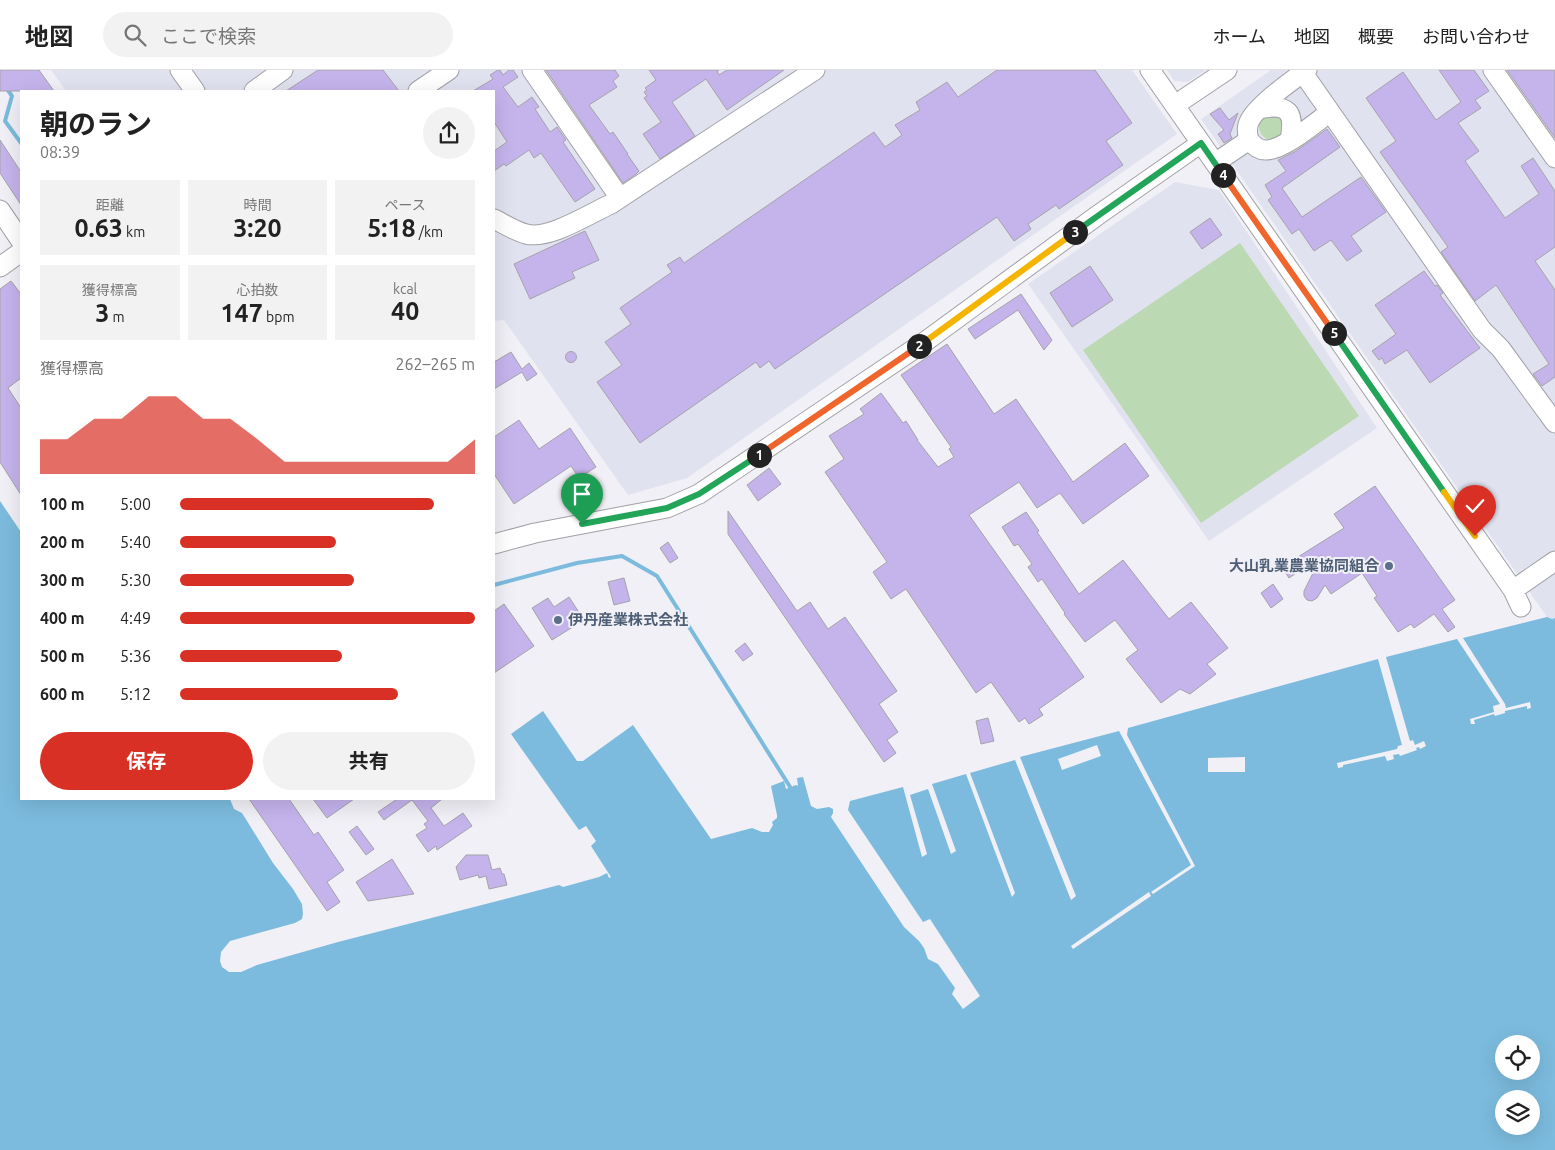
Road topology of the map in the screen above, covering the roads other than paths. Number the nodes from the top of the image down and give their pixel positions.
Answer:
1 (180, 70) edge
2 (283, 70) edge
3 (449, 70) edge
4 (532, 70) edge
5 (1150, 70) edge
6 (1227, 70) edge
7 (1493, 70) edge
8 (808, 72) edge
9 (1305, 72) edge
10 (194, 90) edge
11 (255, 90) edge
12 (419, 90) edge
13 (1175, 106) junction
14 (1259, 109) junction
15 (1330, 112) junction
16 (1249, 140) junction
17 (1290, 140) junction
18 (1201, 143) junction
19 (1555, 158) edge
20 (1215, 163) junction
21 (620, 198) junction
22 (0, 210) edge
23 (495, 219) edge
24 (20, 240) edge
25 (20, 253) edge
26 (0, 267) edge
27 (1555, 423) edge
28 (495, 544) edge
29 (1555, 561) edge

1 - 10 street
2 - 11 street
3 - 12 street
4 - 21 street
5 - 13 street
6 - 13 street
7 - 19 street
8 - 21 street
9 - 14 street
9 - 15 street
13 - 18 street
14 - 16 street
14 - 17 street
15 - 17 street
15 - 27 street
16 - 17 street
16 - 20 street
18 - 20 street
18 - 28 street
20 - 29 street
21 - 23 street
22 - 24 street
25 - 26 street

